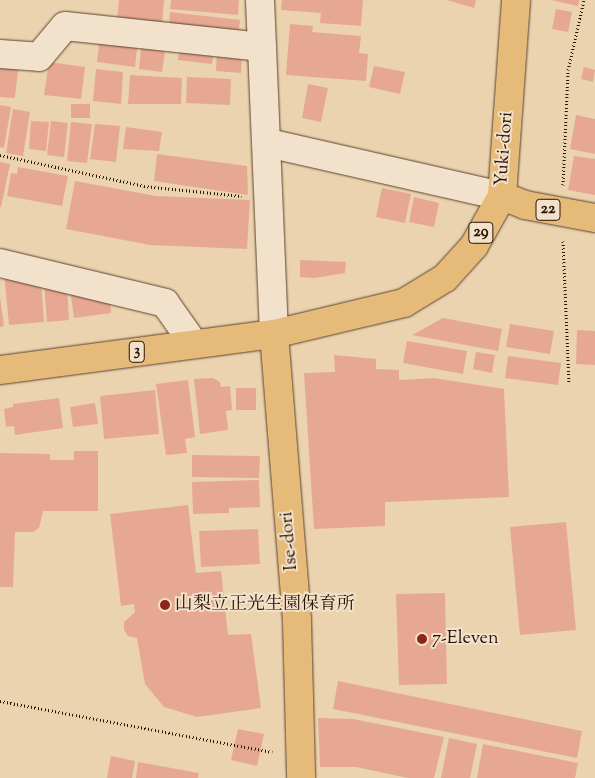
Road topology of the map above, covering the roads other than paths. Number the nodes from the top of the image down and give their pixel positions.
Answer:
1 (260, 0) edge
2 (516, 0) edge
3 (262, 47) junction
4 (0, 54) edge
5 (268, 143) junction
6 (502, 196) junction
7 (595, 218) edge
8 (0, 263) edge
9 (274, 334) junction
10 (194, 344) junction
11 (0, 370) edge
12 (300, 768) edge

1 - 3 street
2 - 6 main road, Yuki-dori / 29
3 - 4 street
3 - 5 street
5 - 6 street
5 - 9 street
6 - 7 main road, 22
6 - 9 main road, Yuki-dori / 29
8 - 10 street
9 - 10 main road, 3
9 - 12 main road, Ise-dori
10 - 11 main road, 3

